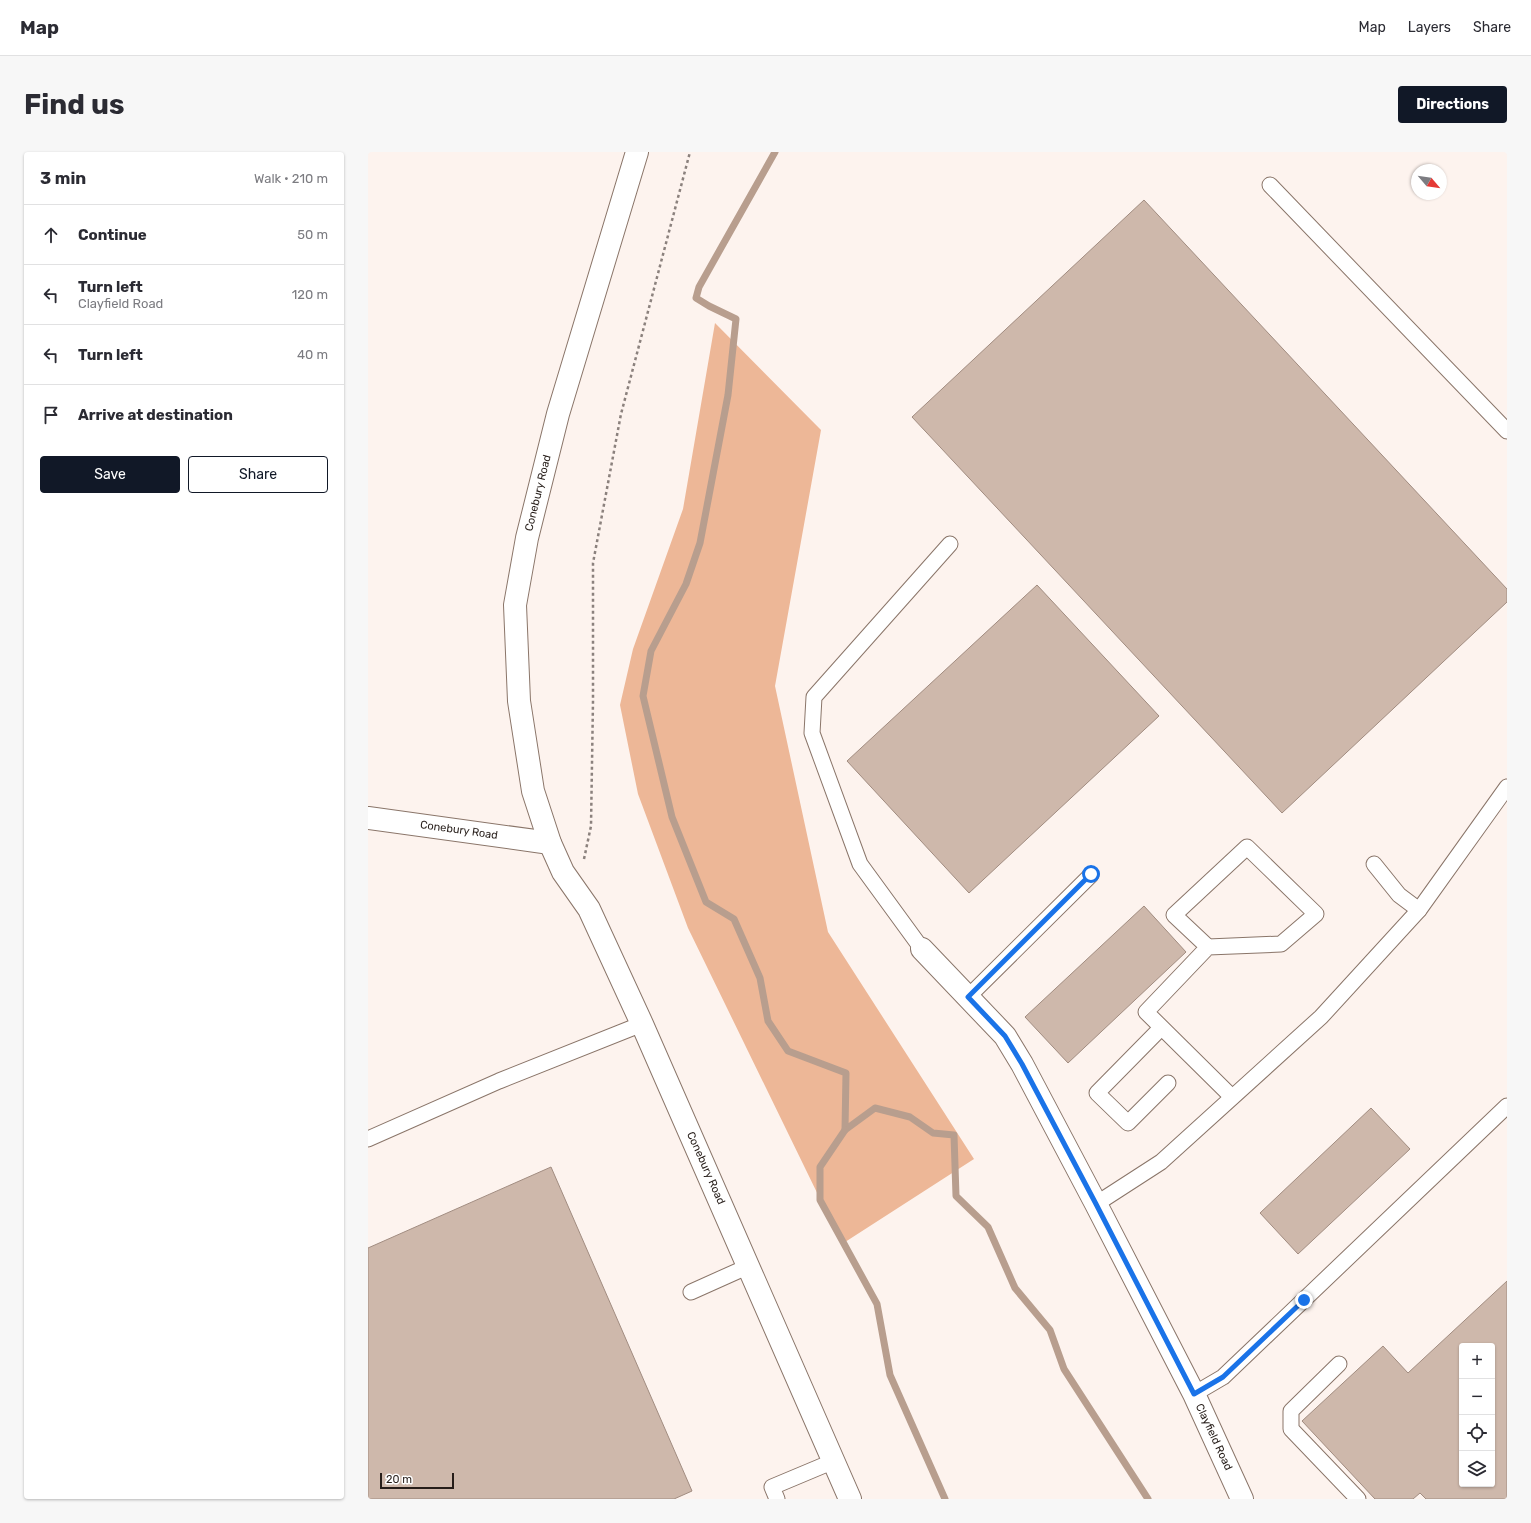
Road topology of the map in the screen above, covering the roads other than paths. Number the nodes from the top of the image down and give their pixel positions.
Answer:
1 (637, 152) edge
2 (1270, 185) dead end
3 (1507, 431) edge
4 (950, 544) dead end
5 (1507, 787) edge
6 (368, 818) edge
7 (550, 843) junction
8 (1374, 864) dead end
9 (1091, 874) dead end
10 (1419, 910) junction
11 (1208, 947) junction
12 (922, 948) joint
13 (968, 997) junction
14 (642, 1024) junction
15 (1161, 1028) junction
16 (1168, 1083) dead end
17 (1232, 1097) junction
18 (1507, 1106) edge
19 (368, 1139) edge
20 (1096, 1204) junction
21 (749, 1266) junction
22 (691, 1292) dead end
23 (1339, 1364) dead end
24 (1194, 1394) junction
25 (834, 1461) junction
26 (777, 1499) edge
27 (850, 1499) edge
28 (1242, 1499) edge
29 (1358, 1499) edge

1 - 7 street, Conebury Road
2 - 3 lane
4 - 12 lane
5 - 10 lane
6 - 7 street, Conebury Road
7 - 14 street, Conebury Road
8 - 10 lane
9 - 13 lane
10 - 17 lane
11 - 11 lane
11 - 15 lane
12 - 13 street, Clayfield Road
13 - 20 street, Clayfield Road
14 - 19 lane
14 - 21 street, Conebury Road
15 - 16 lane
15 - 17 lane
17 - 20 lane
18 - 24 lane
20 - 24 street, Clayfield Road
21 - 22 lane
21 - 25 street, Conebury Road
23 - 29 lane
24 - 28 street, Clayfield Road
25 - 26 lane
25 - 27 street, Conebury Road

